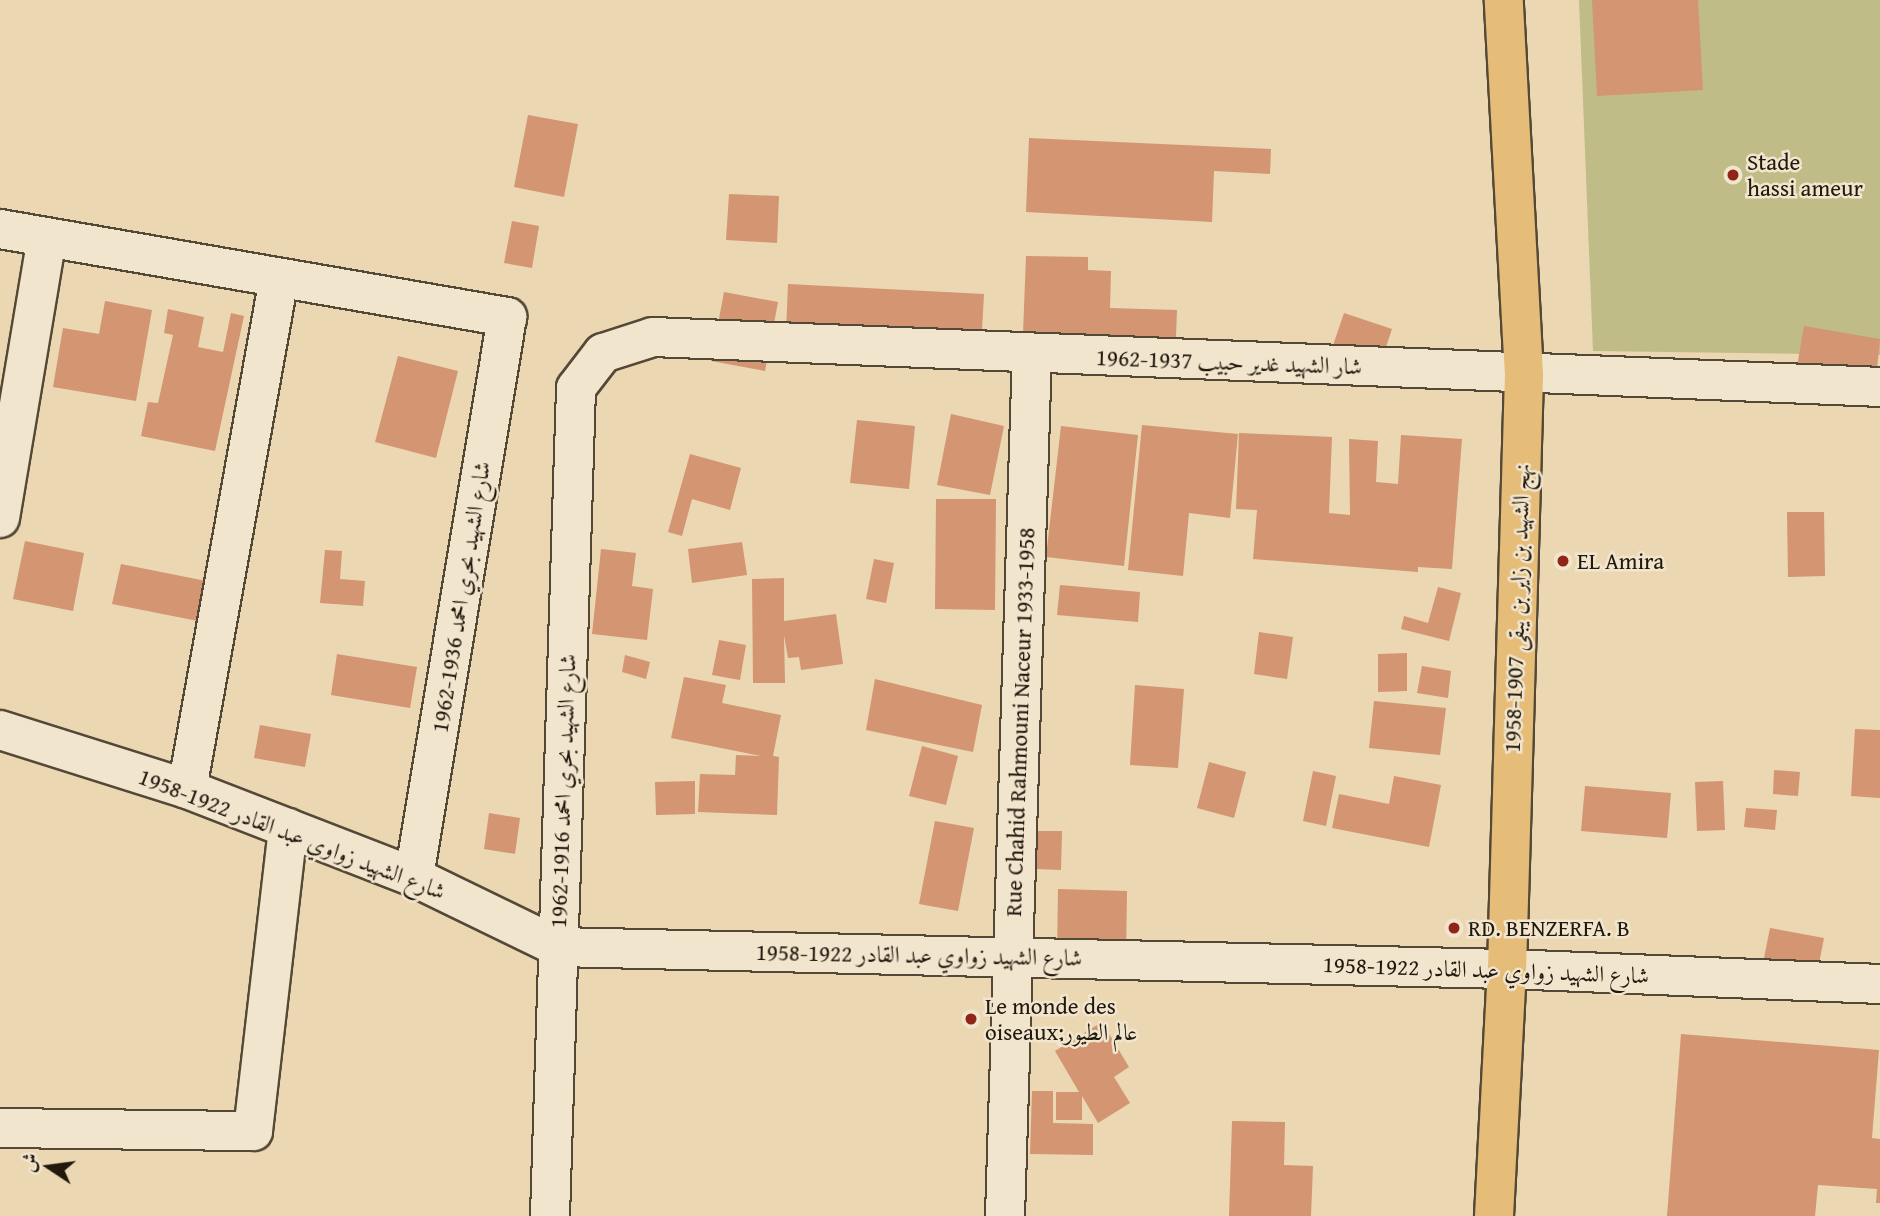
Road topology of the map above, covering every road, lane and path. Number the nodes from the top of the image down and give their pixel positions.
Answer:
1 (1504, 0) edge
2 (0, 229) edge
3 (47, 238) junction
4 (279, 278) junction
5 (1032, 354) junction
6 (590, 371) joint
7 (1524, 375) junction
8 (1880, 387) edge
9 (0, 518) edge
10 (0, 730) edge
11 (187, 789) junction
12 (288, 828) junction
13 (414, 877) junction
14 (558, 947) junction
15 (1013, 957) junction
16 (1507, 969) junction
17 (1880, 984) edge
18 (0, 1128) edge
19 (550, 1216) edge
20 (1005, 1216) edge
21 (1494, 1216) edge

1 - 7 main road, نهج الشهيد بن زاير بن يبقى 1907-1958
2 - 3 street
3 - 4 street
3 - 9 street
4 - 11 street
4 - 13 street, شارع الشهيد بحري امحمد 1936-1962
5 - 6 street, شار الشهيد غدير حبيب 1937-1962
5 - 7 street, شار الشهيد غدير حبيب 1937-1962
5 - 15 street, Rue Chahid Rahmouni Naceur 1933-1958
6 - 14 street, شارع الشهيد بحري امحمد 1916-1962
7 - 8 street, شار الشهيد غدير حبيب 1937-1962
7 - 16 main road, نهج الشهيد بن زاير بن يبقى 1907-1958
10 - 11 street, شارع الشهيد زواوي عبد القادر 1922-1958
11 - 12 street, شارع الشهيد زواوي عبد القادر 1922-1958
12 - 13 street, شارع الشهيد زواوي عبد القادر 1922-1958
12 - 18 street
13 - 14 street, شارع الشهيد زواوي عبد القادر 1922-1958
14 - 15 street, شارع الشهيد زواوي عبد القادر 1922-1958
14 - 19 street, شارع الشهيد بحري امحمد 1916-1962
15 - 16 street, شارع الشهيد زواوي عبد القادر 1922-1958
15 - 20 street, Rue Chahid Rahmouni Naceur 1933-1958
16 - 17 street, شارع الشهيد زواوي عبد القادر 1922-1958
16 - 21 main road, نهج الشهيد بن زاير بن يبقى 1907-1958

